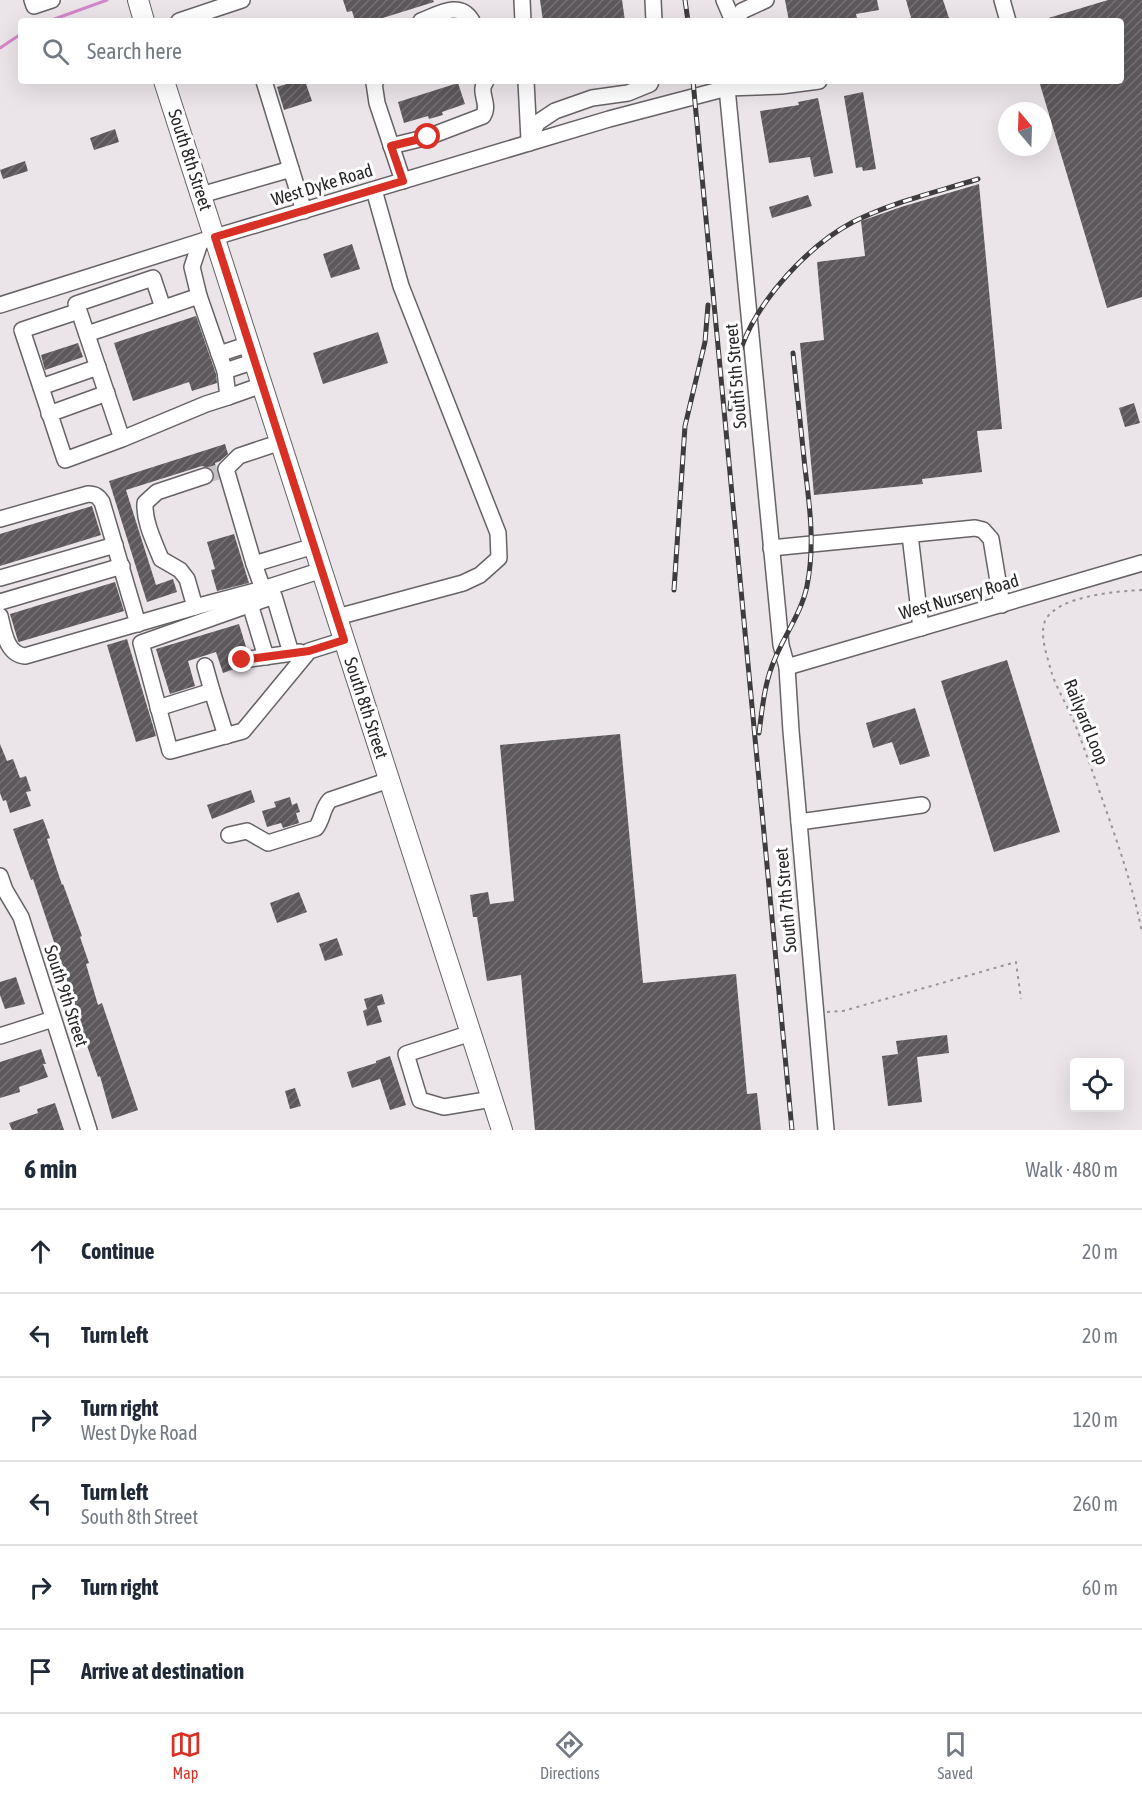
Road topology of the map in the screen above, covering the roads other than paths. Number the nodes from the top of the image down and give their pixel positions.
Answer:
1 (32, 0) edge
2 (52, 0) edge
3 (138, 0) edge
4 (242, 0) edge
5 (522, 0) edge
6 (653, 0) edge
7 (724, 0) edge
8 (766, 0) edge
9 (1002, 0) edge
10 (143, 18) edge
11 (188, 18) edge
12 (428, 18) edge
13 (470, 18) edge
14 (523, 18) edge
15 (654, 18) edge
16 (733, 18) edge
17 (736, 18) edge
18 (1007, 18) edge
19 (165, 84) edge
20 (265, 84) edge
21 (374, 84) edge
22 (484, 84) edge
23 (526, 84) edge
24 (650, 84) edge
25 (796, 84) edge
26 (727, 85) edge
27 (529, 143) junction
28 (391, 146) junction
29 (291, 169) junction
30 (403, 181) junction
31 (374, 190) junction
32 (201, 195) junction
33 (304, 210) junction
34 (207, 240) junction
35 (70, 283) junction
36 (199, 296) junction
37 (0, 306) edge
38 (78, 307) junction
39 (163, 308) junction
40 (87, 334) junction
41 (252, 353) junction
42 (219, 354) junction
43 (98, 367) junction
44 (225, 371) junction
45 (262, 385) junction
46 (40, 387) junction
47 (107, 393) junction
48 (228, 397) junction
49 (49, 414) junction
50 (122, 439) junction
51 (281, 442) junction
52 (216, 473) junction
53 (0, 519) edge
54 (910, 535) junction
55 (115, 545) junction
56 (314, 546) junction
57 (771, 548) junction
58 (1142, 563) edge
59 (254, 564) junction
60 (122, 566) junction
61 (322, 570) junction
62 (0, 578) edge
63 (262, 589) junction
64 (0, 602) edge
65 (250, 604) junction
66 (1002, 605) junction
67 (195, 607) junction
68 (0, 616) edge
69 (337, 617) junction
70 (138, 624) junction
71 (921, 628) junction
72 (344, 640) junction
73 (309, 651) junction
74 (291, 653) junction
75 (266, 657) junction
76 (242, 660) dead end
77 (205, 666) dead end
78 (787, 667) junction
79 (212, 691) junction
80 (158, 708) junction
81 (226, 736) junction
82 (389, 780) junction
83 (922, 805) dead end
84 (799, 822) junction
85 (229, 835) dead end
86 (2, 886) edge
87 (53, 1019) junction
88 (471, 1033) junction
89 (0, 1036) edge
90 (492, 1099) junction
91 (89, 1130) edge
92 (502, 1130) edge
93 (826, 1130) edge

1 - 2 street
3 - 10 main road
4 - 11 street
5 - 14 street
6 - 15 street
7 - 16 street
8 - 17 street
9 - 18 street
12 - 13 street
19 - 32 main road, South 8th Street
20 - 29 street
21 - 28 street
22 - 28 street
23 - 27 street
24 - 27 street
25 - 26 street, West Dyke Road
26 - 27 street, West Dyke Road
26 - 57 street, South 5th Street
27 - 30 street, West Dyke Road
28 - 30 street
29 - 32 street
29 - 33 street
30 - 31 street, West Dyke Road
31 - 33 street, West Dyke Road
31 - 69 street
32 - 34 main road, South 8th Street
33 - 34 street, West Dyke Road
34 - 35 street, West Dyke Road
34 - 36 street
34 - 41 main road, South 8th Street
35 - 37 street, West Dyke Road
35 - 38 street
36 - 39 street
36 - 42 street
38 - 39 street
38 - 40 street
38 - 46 street
39 - 40 street
40 - 43 street
41 - 42 street
41 - 44 street
41 - 45 main road, South 8th Street
42 - 44 street
43 - 46 street
43 - 47 street
44 - 48 street
45 - 48 street
45 - 51 main road, South 8th Street
46 - 49 street
47 - 49 street
47 - 50 street
48 - 50 street
49 - 50 street
51 - 52 street
51 - 56 main road, South 8th Street
52 - 59 street
52 - 67 street
53 - 55 street
54 - 57 street
54 - 66 street
54 - 71 street
55 - 60 street
55 - 62 street
56 - 59 street
56 - 61 main road, South 8th Street
57 - 78 street, South 5th Street
58 - 66 street, West Nursery Road
59 - 63 street
60 - 64 street
60 - 70 street
61 - 63 street
61 - 69 main road, South 8th Street
63 - 67 street
65 - 74 street
65 - 75 street
65 - 80 street
66 - 71 street, West Nursery Road
67 - 70 street
68 - 70 street
69 - 72 main road, South 8th Street
71 - 78 street, West Nursery Road
72 - 73 street
72 - 82 main road, South 8th Street
73 - 74 street
73 - 81 street
74 - 75 street
75 - 76 street
77 - 79 street
78 - 84 street, South 7th Street
79 - 80 street
79 - 81 street
80 - 81 street
82 - 85 street
82 - 88 main road, South 8th Street
83 - 84 street
84 - 93 street, South 7th Street
86 - 87 street, South 9th Street
87 - 89 street
87 - 91 street, South 9th Street
88 - 90 main road, South 8th Street
88 - 90 street
90 - 92 main road, South 8th Street

